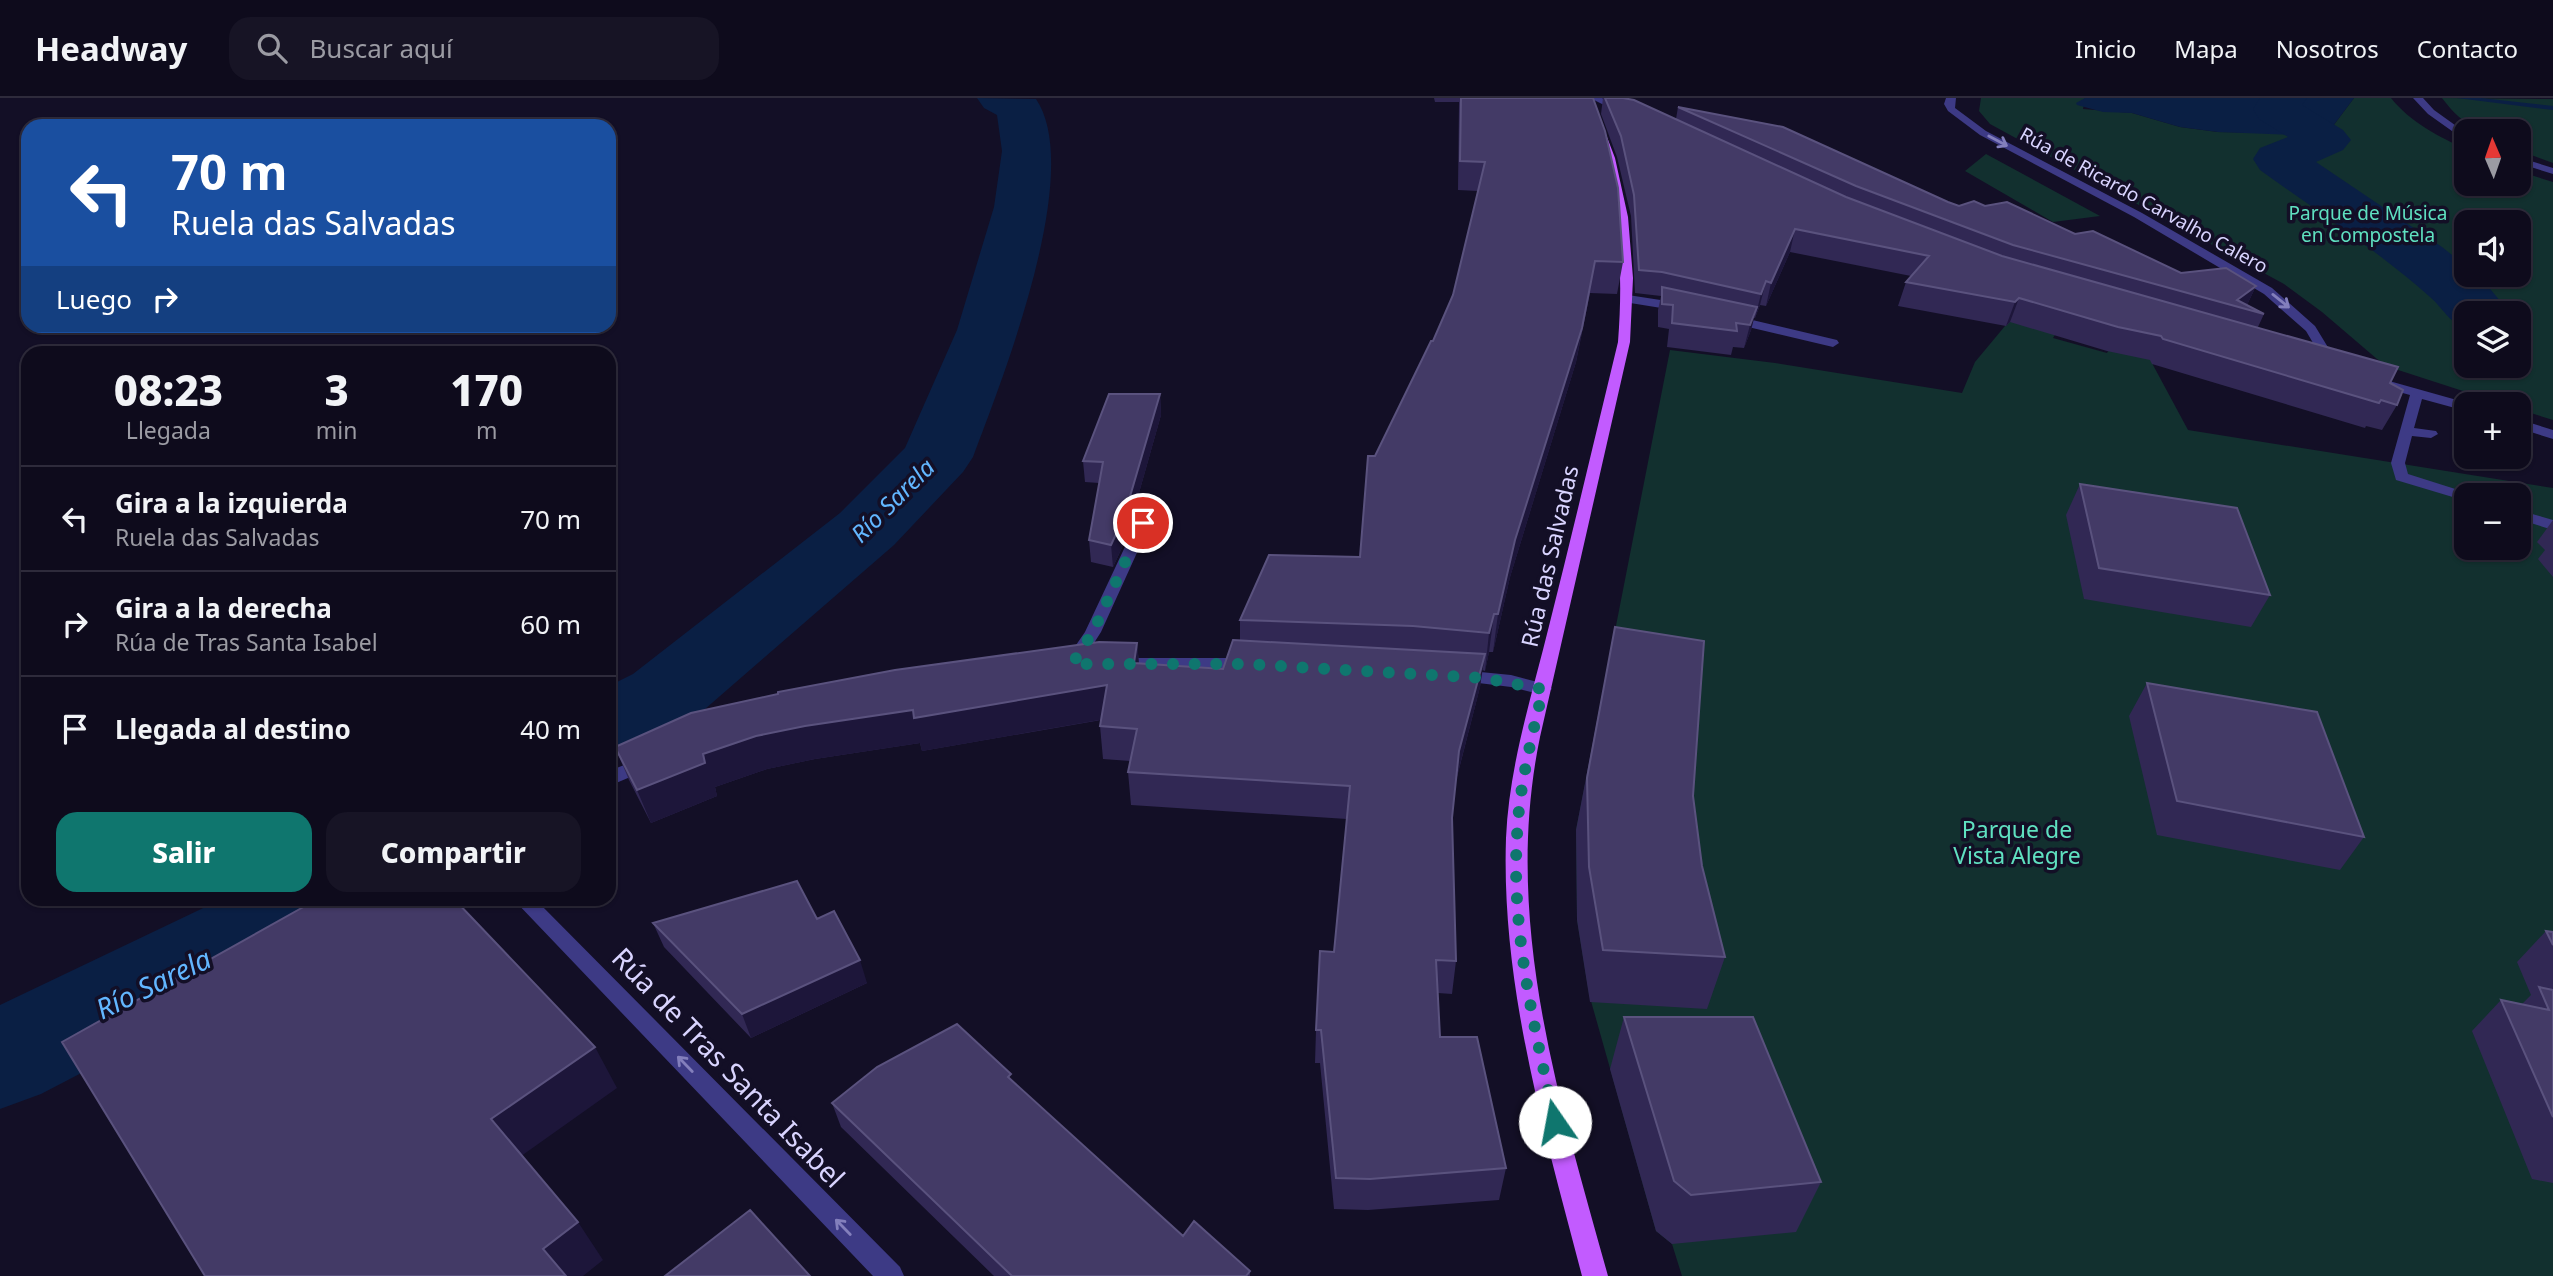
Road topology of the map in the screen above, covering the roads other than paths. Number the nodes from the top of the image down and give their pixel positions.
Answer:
1 (1587, 98) edge
2 (1595, 98) edge
3 (1951, 98) edge
4 (2418, 98) edge
5 (1640, 118) edge
6 (2454, 130) edge
7 (2531, 164) edge
8 (2553, 171) edge
9 (1628, 299) junction
10 (1689, 309) edge
11 (1715, 315) edge
12 (1833, 344) dead end
13 (2314, 363) edge
14 (2346, 372) junction
15 (2417, 393) junction
16 (2454, 404) edge
17 (2531, 428) edge
18 (2407, 430) junction
19 (2431, 434) dead end
20 (2553, 436) edge
21 (2454, 493) edge
22 (1153, 502) dead end
23 (2531, 518) edge
24 (2553, 525) edge
25 (1096, 664) edge
26 (1121, 664) edge
27 (1259, 665) edge
28 (1441, 675) edge
29 (1543, 689) junction
30 (660, 756) edge
31 (616, 776) edge
32 (530, 906) edge
33 (891, 1276) edge
34 (1595, 1276) edge

1 - 9 main road, Rúa das Salvadas
2 - 5 street
3 -> 14 street, Rúa de Ricardo Carvalho Calero
4 - 6 street
7 - 8 street
9 - 10 street
9 - 29 main road, Rúa das Salvadas
11 - 12 street
13 - 14 street
14 - 15 street
15 - 16 street
15 - 18 street
17 - 20 street
18 - 19 street
18 - 21 street
22 - 25 street
23 - 24 street
26 - 27 street
28 - 29 street
29 - 34 main road, Rúa das Salvadas
30 - 31 street
33 -> 32 street, Rúa de Tras Santa Isabel

